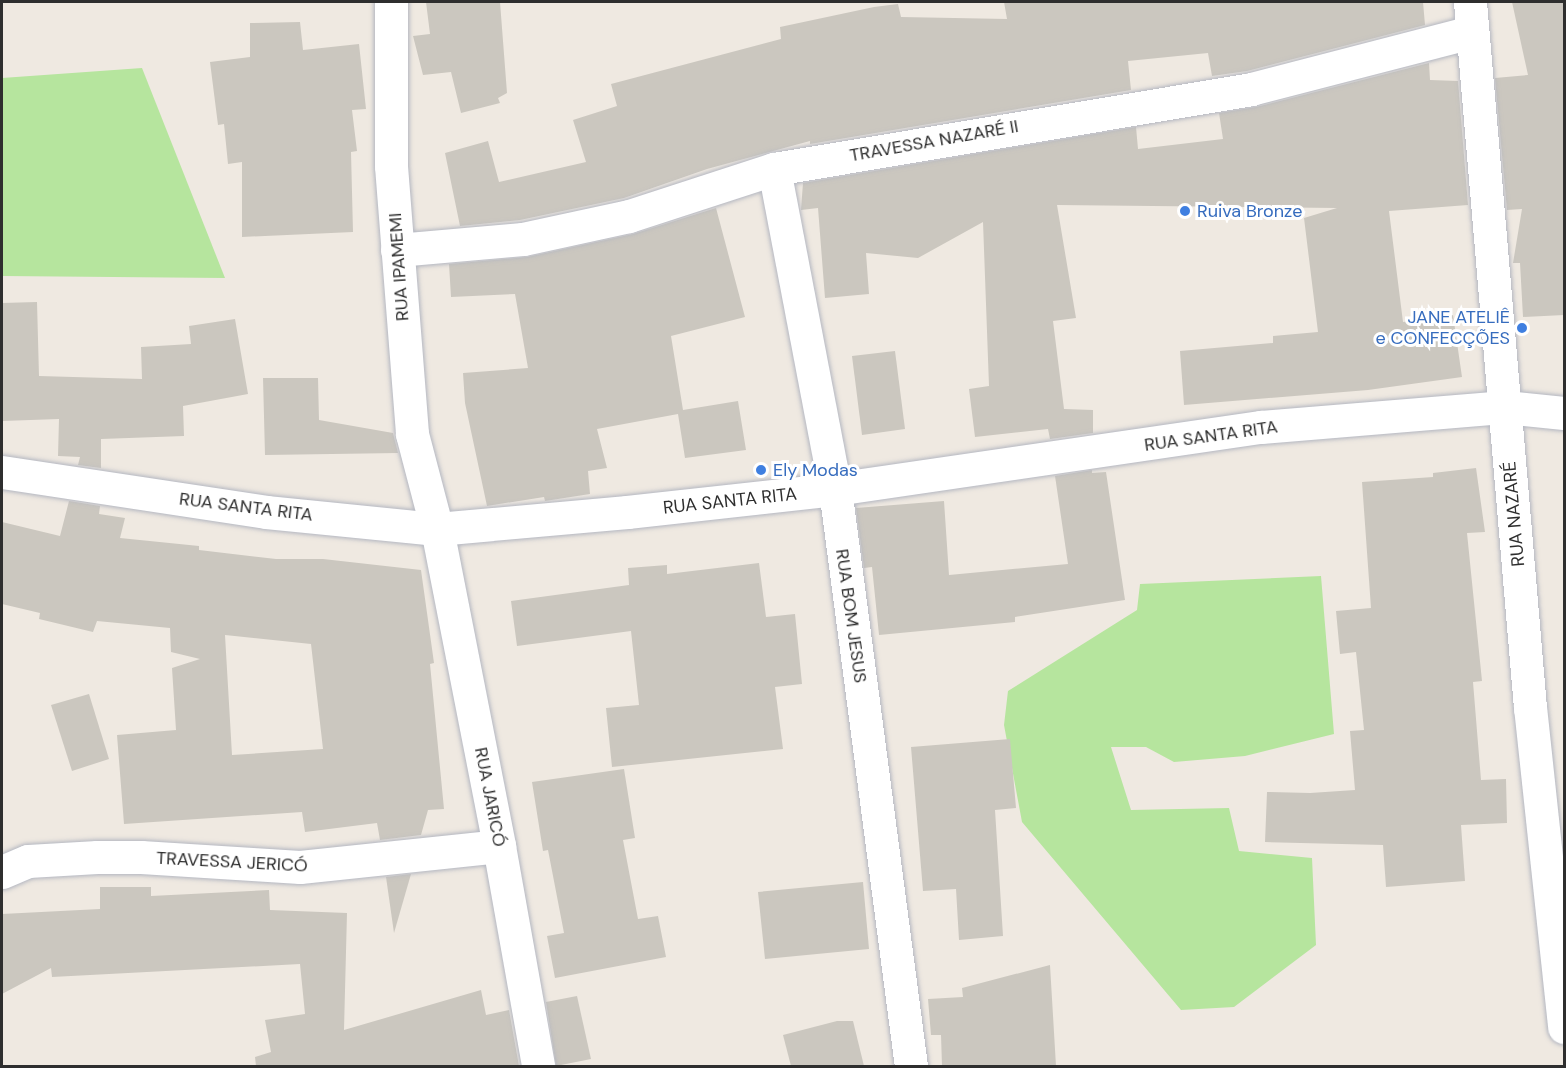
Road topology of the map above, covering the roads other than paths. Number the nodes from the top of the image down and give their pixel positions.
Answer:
1 (391, 2) edge
2 (1471, 17) edge
3 (774, 169) junction
4 (398, 250) junction
5 (1505, 407) junction
6 (1564, 413) edge
7 (2, 472) edge
8 (834, 489) junction
9 (437, 529) junction
10 (499, 846) junction
11 (2, 872) edge
12 (1564, 1027) edge
13 (538, 1066) edge
14 (911, 1066) edge

1 - 4 street, RUA IPAMEMI
2 - 3 street, TRAVESSA NAZARÉ II
2 - 5 street, RUA NAZARÉ
3 - 4 street, TRAVESSA NAZARÉ II
3 - 8 street, RUA BOM JESUS
4 - 9 street, RUA IPAMEMI
5 - 6 street, RUA SANTA RITA
5 - 8 street, RUA SANTA RITA
5 - 12 street, RUA NAZARÉ
7 - 9 street, RUA SANTA RITA
8 - 9 street, RUA SANTA RITA
8 - 14 street, RUA BOM JESUS
9 - 10 street, RUA JARICÓ
10 - 11 street, TRAVESSA JERICÓ
10 - 13 street, RUA JARICÓ

